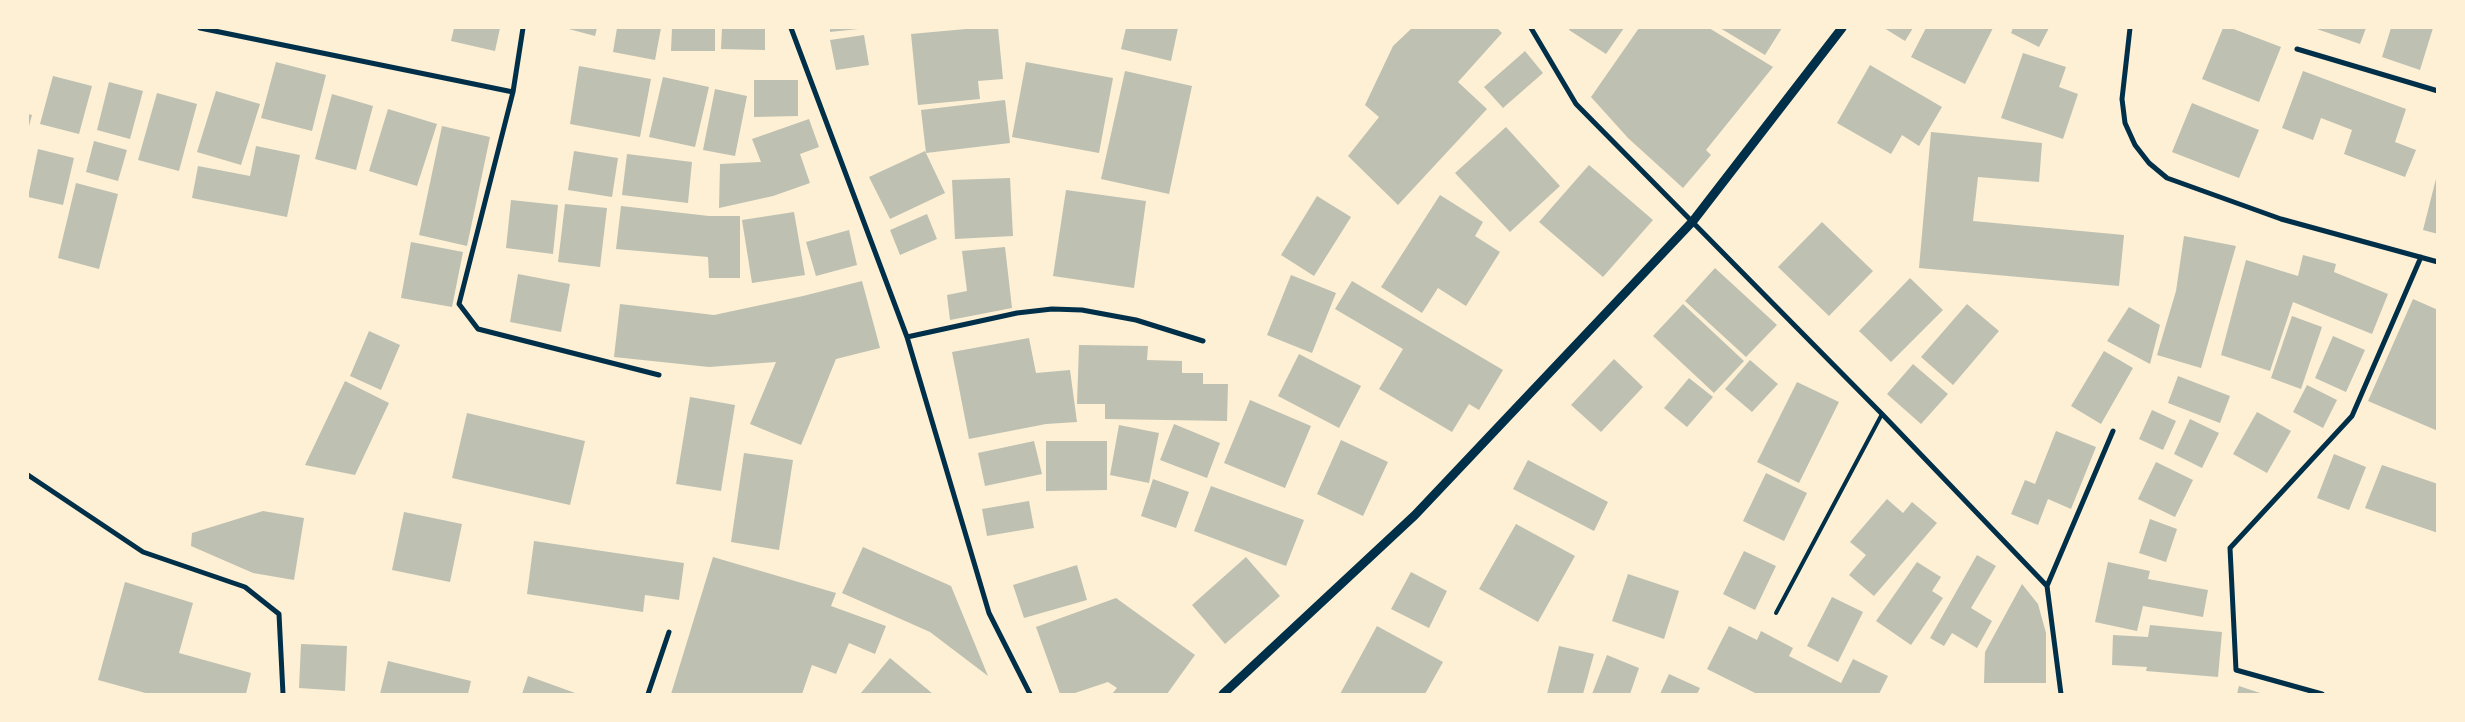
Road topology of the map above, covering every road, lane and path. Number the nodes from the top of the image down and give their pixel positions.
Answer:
1 (200, 28) edge
2 (523, 28) edge
3 (791, 28) edge
4 (1531, 28) edge
5 (1840, 28) edge
6 (2130, 28) edge
7 (2297, 49) dead end
8 (2438, 91) edge
9 (513, 92) junction
10 (1693, 221) junction
11 (2421, 257) junction
12 (2438, 262) edge
13 (907, 337) junction
14 (1203, 341) dead end
15 (659, 375) dead end
16 (1882, 414) junction
17 (2113, 430) dead end
18 (28, 475) edge
19 (2048, 586) junction
20 (1776, 613) dead end
21 (669, 632) dead end
22 (283, 694) edge
23 (648, 694) edge
24 (1030, 694) edge
25 (1223, 694) edge
26 (2061, 694) edge
27 (2322, 694) edge

1 - 9 street
2 - 9 street
3 - 13 street
4 - 10 street
5 - 10 street
6 - 11 street
7 - 8 street
9 - 15 street
10 - 16 street
10 - 25 street
11 - 12 street
11 - 27 street
13 - 14 street
13 - 24 street
16 - 19 street
16 - 20 lane
17 - 19 street
18 - 22 street
19 - 26 street
21 - 23 street

